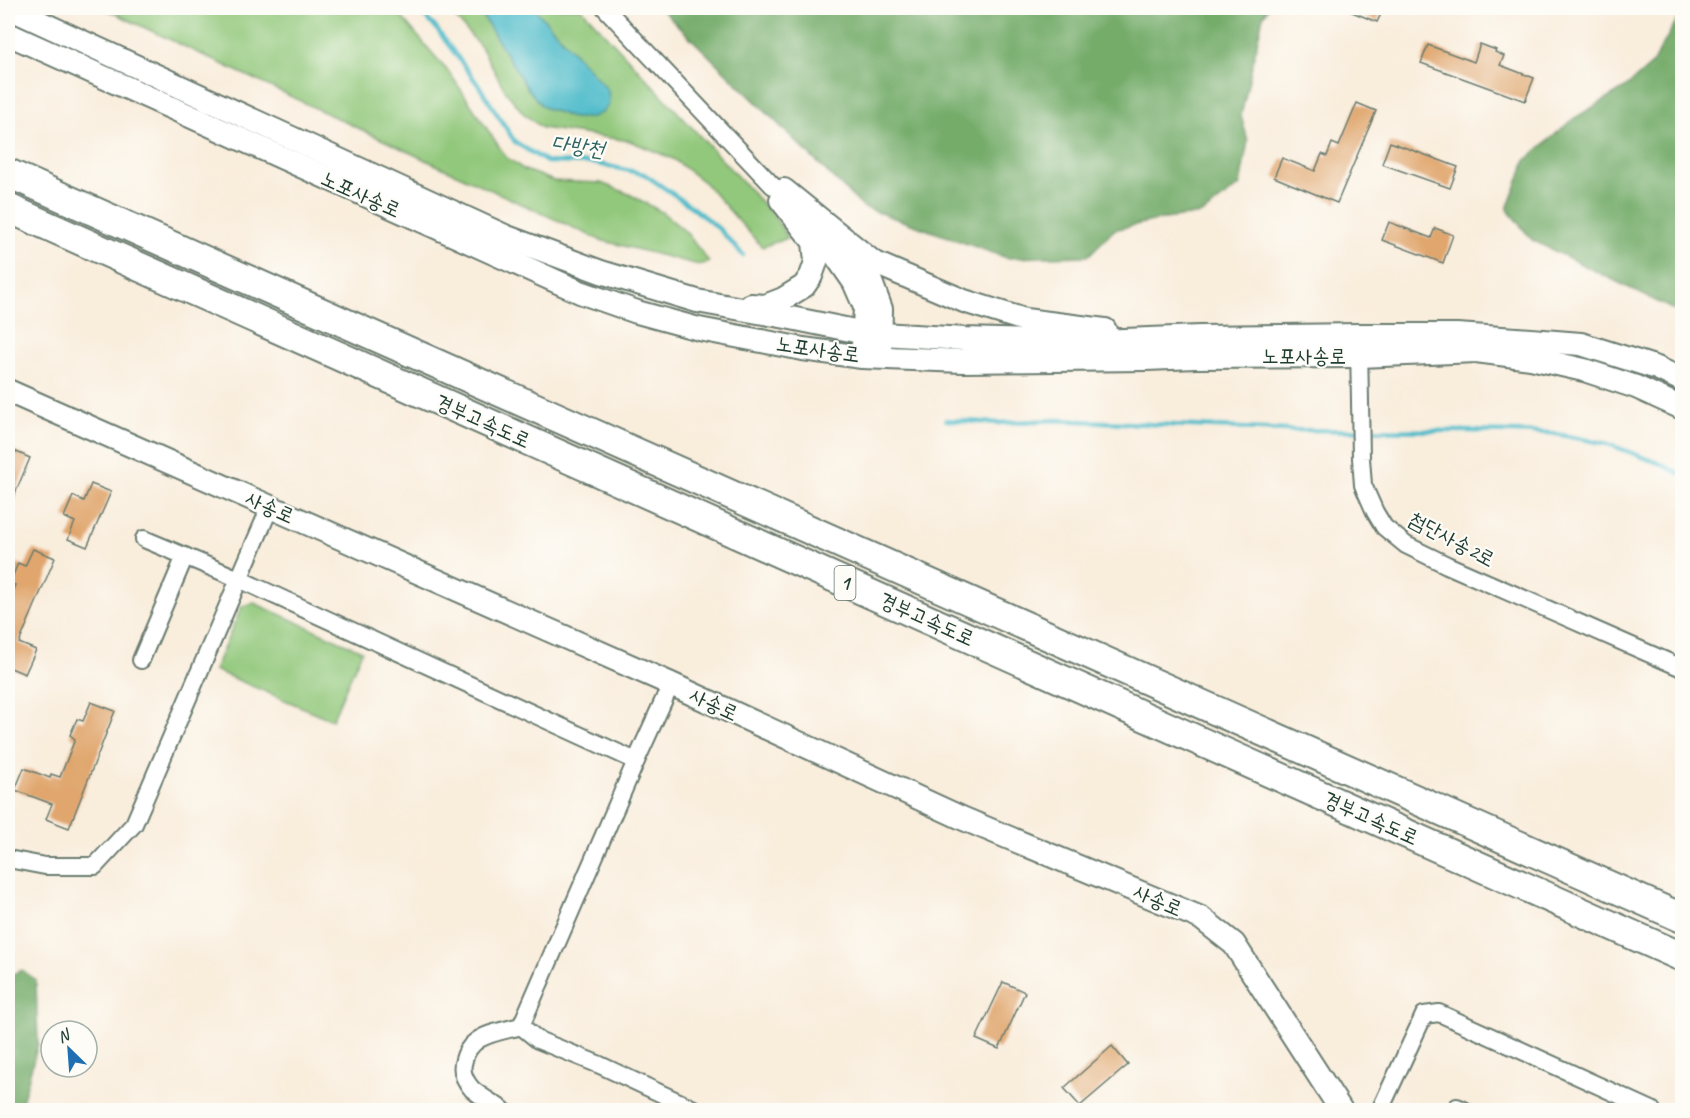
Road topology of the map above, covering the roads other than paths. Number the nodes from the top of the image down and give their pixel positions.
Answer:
1 (9, 8) edge
2 (605, 8) edge
3 (8, 34) edge
4 (8, 173) edge
5 (778, 191) junction
6 (8, 208) edge
7 (710, 304) junction
8 (1166, 339) junction
9 (1359, 345) junction
10 (872, 346) junction
11 (1683, 380) edge
12 (8, 391) edge
13 (1683, 408) edge
14 (270, 507) junction
15 (144, 539) dead end
16 (185, 556) junction
17 (239, 579) junction
18 (141, 660) dead end
19 (1683, 668) edge
20 (671, 684) junction
21 (636, 761) junction
22 (8, 859) edge
23 (1683, 918) edge
24 (1683, 957) edge
25 (521, 1026) junction
26 (503, 1110) edge
27 (696, 1110) edge
28 (1341, 1110) edge
29 (1380, 1110) edge
30 (1456, 1110) edge
31 (1464, 1110) edge
32 (1652, 1110) edge

1 - 7 main road, 노포사송로
2 - 5 street
3 - 10 main road, 노포사송로
4 - 23 highway, 경부고속도로 / 1
5 - 7 main road
5 - 8 main road
5 - 10 main road
6 - 24 highway, 경부고속도로 / 1
7 - 10 main road, 노포사송로
8 - 9 main road, 노포사송로
8 - 10 main road, 노포사송로
9 - 10 main road, 노포사송로
9 - 11 main road, 노포사송로
9 - 13 main road, 노포사송로
9 - 19 street, 첨단사송2로
12 - 14 main road, 사송로
14 - 17 street
14 - 20 main road, 사송로
15 - 16 street
16 - 17 street
16 - 18 street
17 - 21 street
17 - 22 street
20 - 21 street
20 - 28 main road, 사송로
21 - 25 street
25 - 26 street
25 - 27 street
29 - 32 street
30 - 31 street

